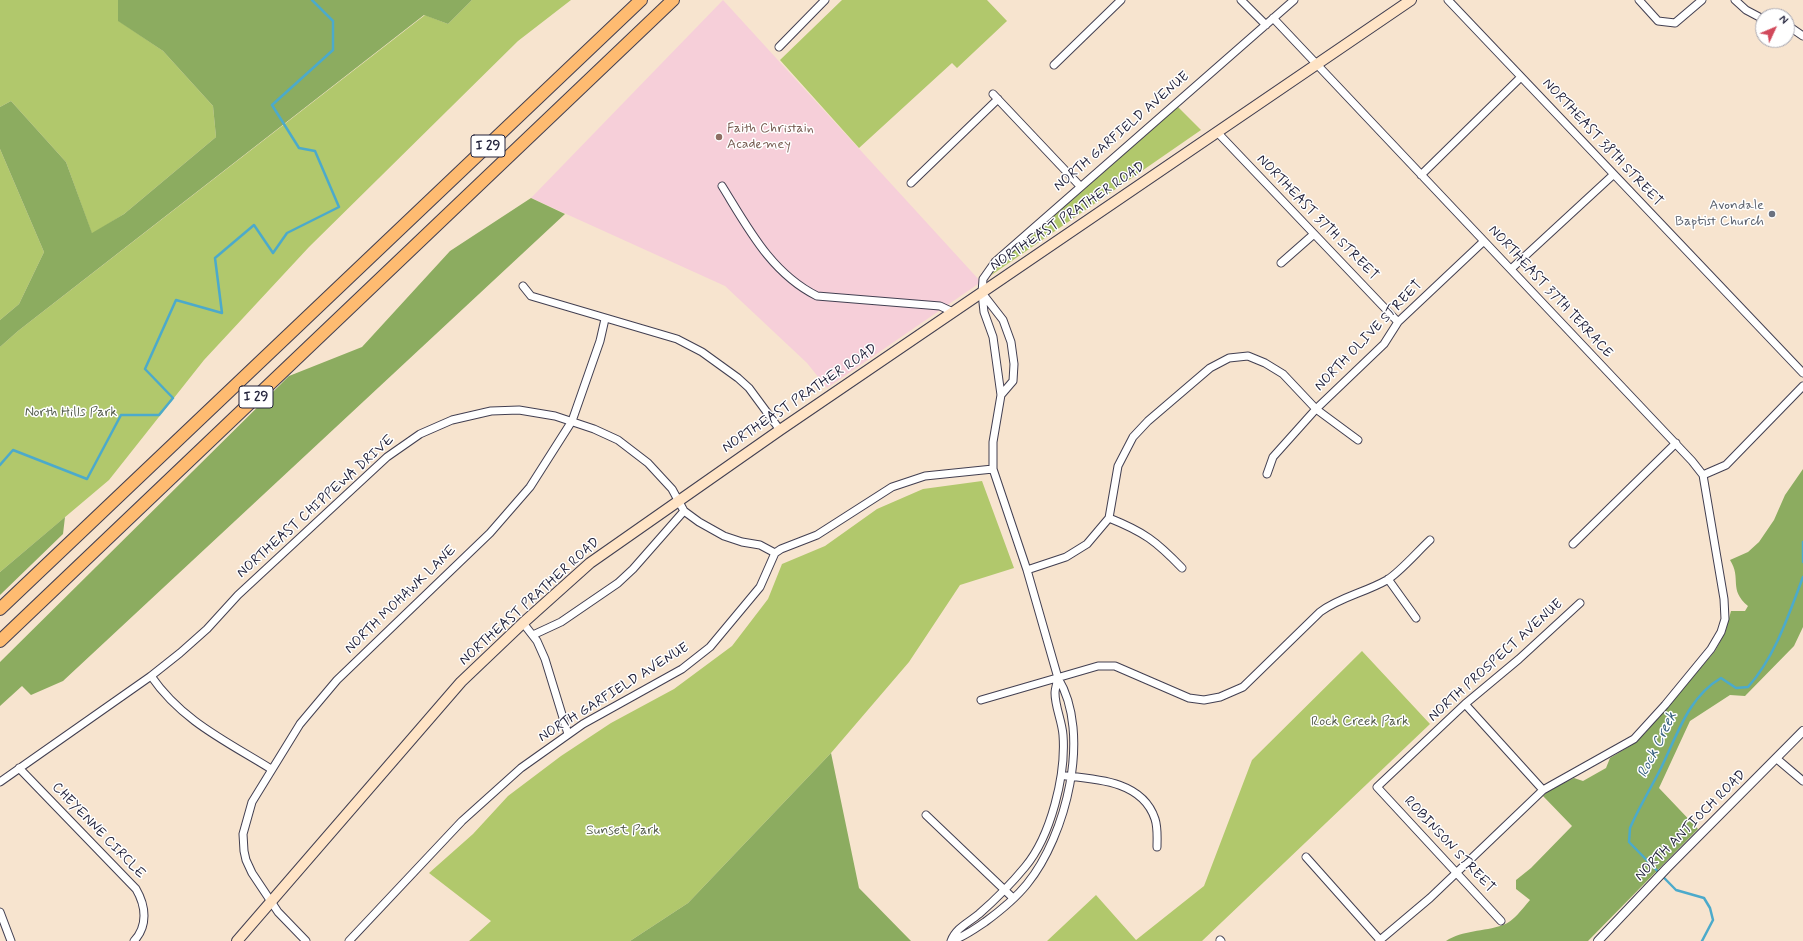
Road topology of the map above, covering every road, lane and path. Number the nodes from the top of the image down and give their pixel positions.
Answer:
1 (641, 0) edge
2 (673, 0) edge
3 (825, 0) edge
4 (1121, 0) edge
5 (1241, 0) edge
6 (1294, 0) edge
7 (1411, 0) edge
8 (1448, 0) edge
9 (1639, 0) edge
10 (1702, 0) edge
11 (1735, 0) edge
12 (1755, 15) edge
13 (1273, 18) junction
14 (1266, 25) junction
15 (779, 46) dead end
16 (1054, 65) dead end
17 (1316, 65) junction
18 (1521, 77) junction
19 (1217, 132) junction
20 (1613, 174) junction
21 (1422, 175) junction
22 (912, 183) dead end
23 (722, 186) dead end
24 (1080, 186) junction
25 (1314, 234) junction
26 (1484, 241) junction
27 (1281, 263) dead end
28 (1511, 269) junction
29 (523, 286) dead end
30 (982, 293) junction
31 (953, 312) junction
32 (605, 319) junction
33 (1398, 322) junction
34 (1803, 373) edge
35 (1803, 386) edge
36 (1001, 395) junction
37 (1316, 409) junction
38 (572, 421) junction
39 (780, 430) junction
40 (1358, 440) dead end
41 (1676, 443) junction
42 (993, 469) junction
43 (1267, 474) dead end
44 (1703, 475) junction
45 (678, 500) junction
46 (684, 511) junction
47 (1109, 518) junction
48 (1430, 540) dead end
49 (1573, 544) dead end
50 (775, 554) junction
51 (1182, 568) dead end
52 (1027, 570) junction
53 (1388, 579) junction
54 (1580, 603) dead end
55 (0, 609) edge
56 (1416, 618) dead end
57 (523, 623) junction
58 (533, 635) junction
59 (0, 641) edge
60 (151, 676) junction
61 (1058, 678) junction
62 (980, 700) dead end
63 (1465, 704) junction
64 (1803, 730) edge
65 (568, 734) junction
66 (1777, 759) junction
67 (19, 768) junction
68 (271, 769) junction
69 (1060, 775) junction
70 (1071, 776) junction
71 (1803, 781) edge
72 (0, 782) edge
73 (1377, 787) joint
74 (1543, 790) junction
75 (926, 815) dead end
76 (1157, 847) dead end
77 (1306, 857) dead end
78 (1458, 872) junction
79 (1004, 890) junction
80 (1013, 898) junction
81 (272, 901) junction
82 (0, 912) edge
83 (1501, 921) dead end
84 (11, 941) edge
85 (134, 941) edge
86 (237, 941) edge
87 (306, 941) edge
88 (349, 941) edge
89 (1380, 941) edge
90 (1598, 941) edge

1 - 55 highway, I 29
2 - 59 highway, I 29
3 - 15 street
4 - 16 street
5 - 14 street
6 - 13 street, NORTH GARFIELD AVENUE
7 - 17 main road, NORTHEAST PRATHER ROAD
8 - 18 street, NORTHEAST 38TH STREET
9 - 10 street
11 - 12 street
13 - 14 street, NORTH GARFIELD AVENUE
13 - 17 street, NORTHEAST 37TH TERRACE
14 - 24 street, NORTH GARFIELD AVENUE
17 - 19 main road, NORTHEAST PRATHER ROAD
17 - 21 street, NORTHEAST 37TH TERRACE
18 - 20 street, NORTHEAST 38TH STREET
18 - 21 street
19 - 25 street, NORTHEAST 37TH STREET
19 - 30 main road, NORTHEAST PRATHER ROAD
20 - 28 street
20 - 34 street, NORTHEAST 38TH STREET
21 - 26 street, NORTHEAST 37TH TERRACE
22 - 24 street
23 - 31 street
24 - 30 street, NORTH GARFIELD AVENUE
25 - 27 street
25 - 33 street, NORTHEAST 37TH STREET
26 - 28 street, NORTHEAST 37TH TERRACE
26 - 33 street, NORTH OLIVE STREET
28 - 41 street, NORTHEAST 37TH TERRACE
29 - 32 street
30 - 31 main road, NORTHEAST PRATHER ROAD
30 - 36 street, NORTH GARFIELD AVENUE
30 - 36 street
31 - 39 main road, NORTHEAST PRATHER ROAD
32 - 38 street, NORTH MOHAWK LANE
32 - 39 street
33 - 37 street, NORTH OLIVE STREET
35 - 44 street
36 - 42 street
37 - 40 street
37 - 43 street, NORTH OLIVE STREET
37 - 47 street
38 - 45 street, NORTHEAST CHIPPEWA DRIVE
38 - 60 street, NORTHEAST CHIPPEWA DRIVE
38 - 68 street, NORTH MOHAWK LANE
39 - 45 main road, NORTHEAST PRATHER ROAD
41 - 44 street, NORTHEAST 37TH TERRACE
41 - 49 street
42 - 50 street
42 - 52 street
44 - 74 street
45 - 46 street, NORTHEAST CHIPPEWA DRIVE
45 - 57 main road, NORTHEAST PRATHER ROAD
46 - 50 street
46 - 58 street
47 - 51 street
47 - 52 street
48 - 53 street
50 - 65 street, NORTH GARFIELD AVENUE
52 - 61 street
53 - 56 street
53 - 61 street
54 - 63 street, NORTH PROSPECT AVENUE
57 - 58 street
57 - 81 main road, NORTHEAST PRATHER ROAD
58 - 65 street
60 - 67 street, NORTHEAST CHIPPEWA DRIVE
60 - 68 street
61 - 62 street
61 - 69 street
61 - 70 street
63 - 73 street, NORTH PROSPECT AVENUE
63 - 74 street
64 - 66 street, NORTH ANTIOCH ROAD
65 - 88 street, NORTH GARFIELD AVENUE
66 - 71 street
66 - 90 street, NORTH ANTIOCH ROAD
67 - 72 street, NORTHEAST CHIPPEWA DRIVE
67 - 85 street, CHEYENNE CIRCLE
68 - 81 street, NORTH MOHAWK LANE
69 - 70 street
69 - 79 street
70 - 76 street
70 - 80 street
73 - 78 street, ROBINSON STREET
74 - 78 street
75 - 79 street
77 - 89 street
78 - 83 street, ROBINSON STREET
78 - 89 street
79 - 80 street
79 - 80 street
81 - 86 main road, NORTHEAST PRATHER ROAD
81 - 87 street, NORTH MOHAWK LANE
82 - 84 street

